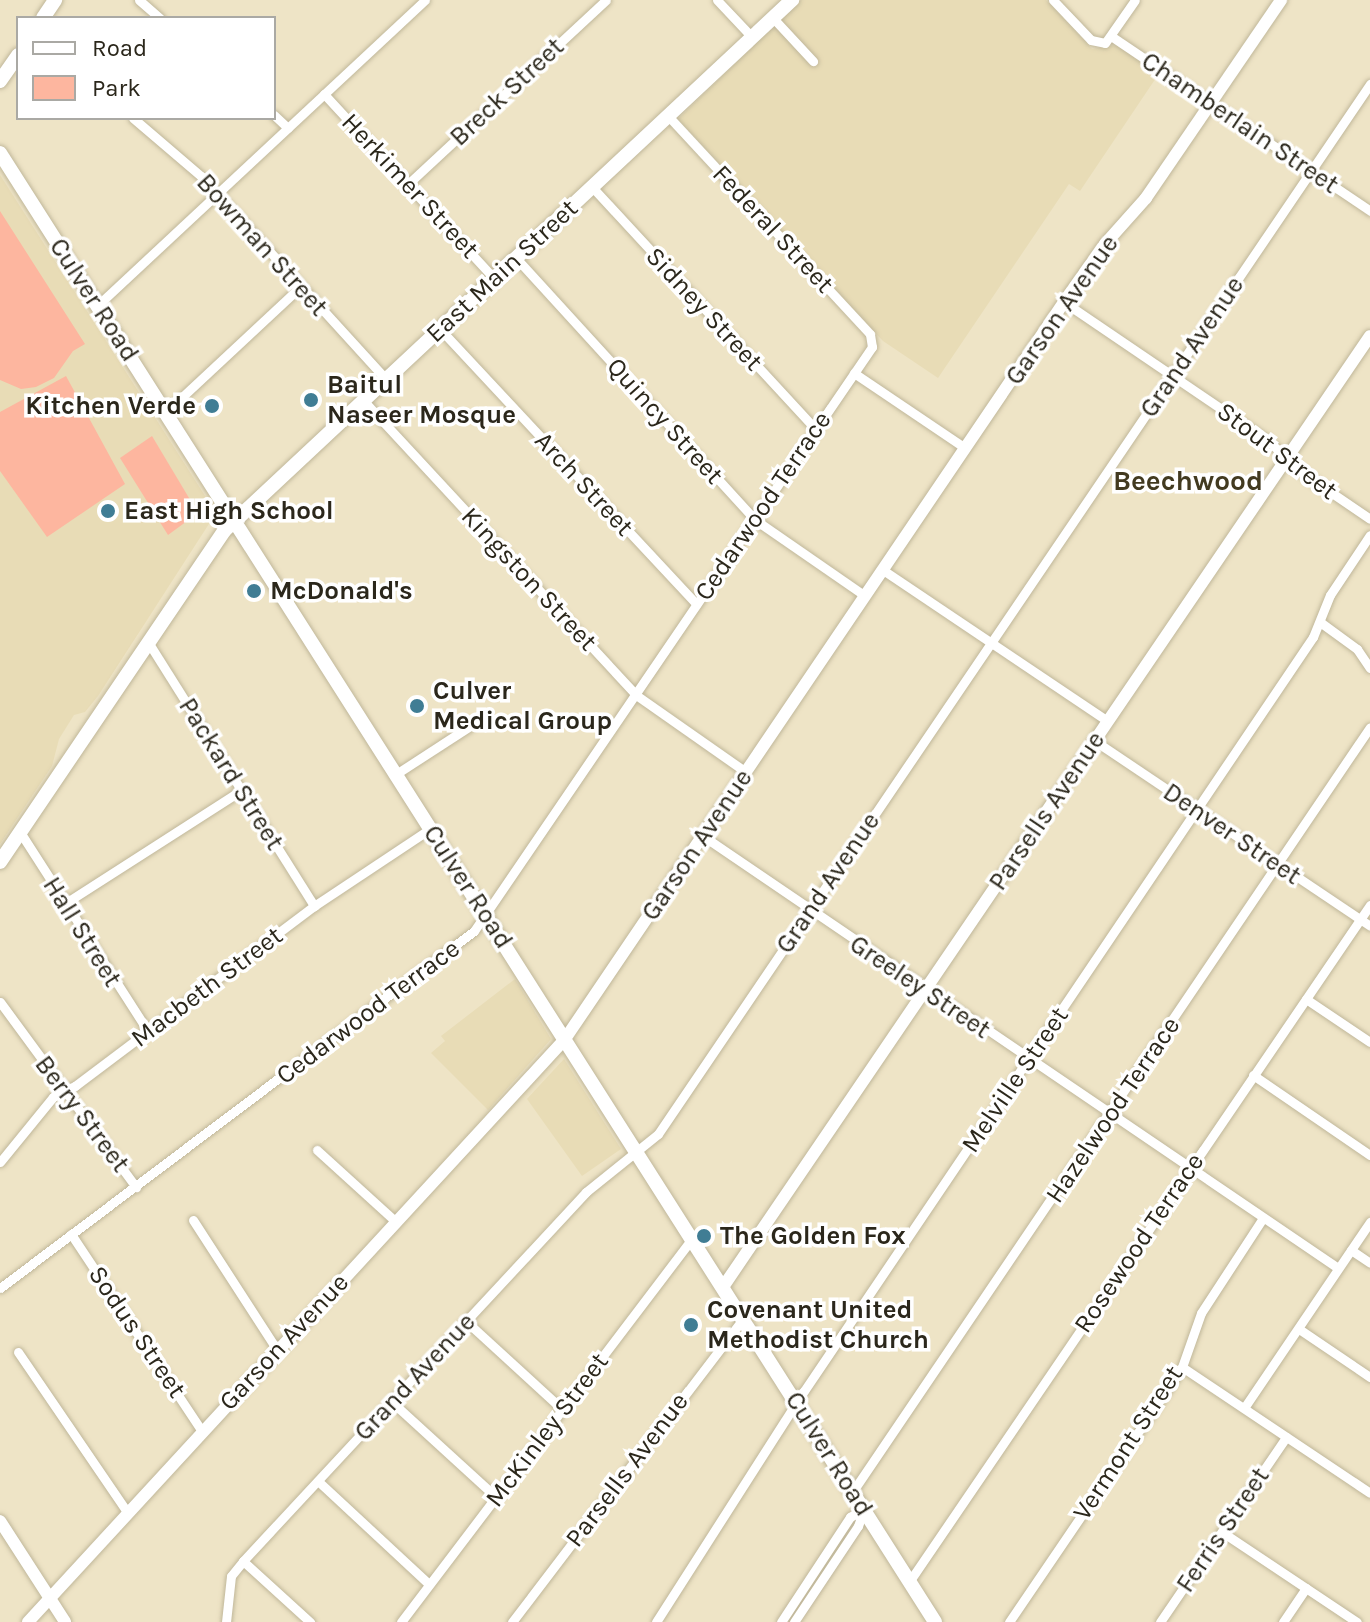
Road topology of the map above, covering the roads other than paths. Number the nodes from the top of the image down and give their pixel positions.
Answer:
1 (139, 0) edge
2 (425, 0) edge
3 (606, 0) edge
4 (717, 0) edge
5 (792, 0) edge
6 (1053, 0) edge
7 (1135, 0) edge
8 (1281, 0) edge
9 (158, 16) edge
10 (773, 18) junction
11 (752, 37) junction
12 (1108, 39) junction
13 (16, 58) edge
14 (813, 61) dead end
15 (0, 81) edge
16 (1370, 84) edge
17 (324, 94) junction
18 (1210, 104) junction
19 (276, 117) edge
20 (669, 117) junction
21 (135, 120) edge
22 (288, 128) junction
23 (0, 153) edge
24 (1311, 171) junction
25 (408, 184) junction
26 (593, 188) junction
27 (217, 195) junction
28 (1370, 211) edge
29 (517, 259) junction
30 (495, 279) junction
31 (299, 288) junction
32 (1064, 302) junction
33 (98, 305) junction
34 (440, 329) junction
35 (1370, 336) edge
36 (873, 344) joint
37 (854, 373) junction
38 (1173, 375) junction
39 (386, 379) junction
40 (363, 400) junction
41 (166, 412) junction
42 (815, 429) junction
43 (965, 448) junction
44 (1287, 459) junction
45 (235, 519) junction
46 (754, 519) junction
47 (1370, 519) edge
48 (1370, 535) edge
49 (883, 570) junction
50 (865, 596) junction
51 (696, 604) junction
52 (1320, 622) junction
53 (148, 642) junction
54 (992, 643) junction
55 (1370, 668) edge
56 (636, 695) junction
57 (1108, 721) junction
58 (470, 726) dead end
59 (1370, 727) edge
60 (1095, 741) junction
61 (746, 772) junction
62 (396, 774) junction
63 (240, 791) junction
64 (1197, 810) junction
65 (430, 829) junction
66 (20, 832) junction
67 (703, 836) junction
68 (0, 862) edge
69 (1278, 866) junction
70 (64, 904) junction
71 (1370, 905) edge
72 (314, 906) junction
73 (809, 911) junction
74 (486, 916) junction
75 (1360, 919) junction
76 (1370, 926) edge
77 (925, 991) junction
78 (1306, 999) junction
79 (0, 1002) edge
80 (148, 1031) junction
81 (565, 1039) junction
82 (1370, 1042) edge
83 (1028, 1060) junction
84 (1253, 1075) junction
85 (63, 1092) junction
86 (1111, 1114) junction
87 (317, 1150) dead end
88 (2, 1155) edge
89 (638, 1155) junction
90 (1370, 1155) edge
91 (1190, 1169) junction
92 (136, 1187) junction
93 (1263, 1218) junction
94 (193, 1220) dead end
95 (396, 1222) junction
96 (1370, 1222) edge
97 (71, 1234) junction
98 (693, 1237) junction
99 (1351, 1250) junction
100 (1370, 1263) edge
101 (1338, 1268) junction
102 (723, 1287) junction
103 (0, 1288) edge
104 (743, 1319) junction
105 (467, 1322) junction
106 (1299, 1329) junction
107 (277, 1350) junction
108 (18, 1352) dead end
109 (1182, 1367) junction
110 (1370, 1377) edge
111 (392, 1402) junction
112 (797, 1404) junction
113 (1244, 1408) junction
114 (563, 1410) junction
115 (202, 1431) junction
116 (1286, 1437) junction
117 (318, 1481) junction
118 (853, 1491) junction
119 (1370, 1493) edge
120 (496, 1497) junction
121 (864, 1509) junction
122 (127, 1512) junction
123 (0, 1521) edge
124 (1222, 1532) junction
125 (243, 1561) junction
126 (909, 1582) junction
127 (429, 1584) junction
128 (1306, 1588) junction
129 (50, 1597) junction
130 (928, 1619) edge
131 (28, 1622) edge
132 (65, 1622) edge
133 (226, 1622) edge
134 (310, 1622) edge
135 (401, 1622) edge
136 (512, 1622) edge
137 (656, 1622) edge
138 (781, 1622) edge
139 (794, 1622) edge
140 (1009, 1622) edge
141 (1160, 1622) edge
142 (1283, 1622) edge
143 (1357, 1622) edge

1 - 9 street
2 - 17 street
3 - 25 street, Breck Street
4 - 11 street
5 - 10 main road, East Main Street
6 - 12 street, Chamberlain Street
7 - 12 street
8 - 18 street, Garson Avenue
10 - 11 main road, East Main Street
10 - 14 street
11 - 20 main road, East Main Street
12 - 18 street, Chamberlain Street
13 - 15 main road
16 - 24 street, Grand Avenue
17 - 22 street
17 - 25 street, Herkimer Street
18 - 24 street, Chamberlain Street
18 - 32 street, Garson Avenue
19 - 22 street
20 - 26 main road, East Main Street
20 - 36 street, Federal Street
21 - 27 street, Bowman Street
22 - 27 street
23 - 33 main road, Culver Road
24 - 28 street, Chamberlain Street
24 - 38 street, Grand Avenue
25 - 30 street, Herkimer Street
26 - 29 main road, East Main Street
26 - 42 street, Sidney Street
27 - 31 street, Bowman Street
27 - 33 street
29 - 30 main road, East Main Street
29 - 46 street, Quincy Street
30 - 34 main road, East Main Street
31 - 39 street, Bowman Street
31 - 41 street
32 - 38 street, Stout Street
32 - 43 street, Garson Avenue
33 - 41 main road, Culver Road
34 - 39 main road, East Main Street
34 - 51 street, Arch Street
35 - 44 street, Parsells Avenue
36 - 37 street, Cedarwood Terrace
37 - 42 street, Cedarwood Terrace
37 - 43 street
38 - 44 street, Stout Street
38 - 54 street, Grand Avenue
39 - 40 main road, East Main Street
40 - 45 main road, East Main Street
40 - 56 street, Kingston Street
41 - 45 main road, Culver Road
42 - 46 street, Cedarwood Terrace
43 - 49 street, Garson Avenue
44 - 47 street, Stout Street
44 - 57 street, Parsells Avenue
45 - 53 main road, East Main Street
45 - 62 main road, Culver Road
46 - 50 street, Quincy Street
46 - 51 street, Cedarwood Terrace
48 - 52 street, Melville Street
49 - 50 street, Garson Avenue
49 - 54 street
50 - 61 street, Garson Avenue
51 - 56 street, Cedarwood Terrace
52 - 55 street
52 - 64 street, Melville Street
53 - 63 street, Packard Street
53 - 66 main road, East Main Street
54 - 57 street
54 - 73 street, Grand Avenue
56 - 61 street, Kingston Street
56 - 74 street, Cedarwood Terrace
57 - 60 street, Parsells Avenue
58 - 62 street
59 - 69 street, Hazelwood Terrace
60 - 64 street, Denver Street
60 - 77 street, Parsells Avenue
61 - 67 street, Garson Avenue
62 - 65 main road, Culver Road
63 - 70 street
63 - 72 street, Packard Street
64 - 69 street, Denver Street
64 - 83 street, Melville Street
65 - 72 street, Macbeth Street
65 - 74 main road, Culver Road
66 - 68 main road, East Main Street
66 - 70 street, Hall Street
67 - 73 street, Greeley Street
67 - 81 street, Garson Avenue
69 - 75 street, Denver Street
69 - 86 street, Hazelwood Terrace
70 - 80 street, Hall Street
71 - 75 street, Rosewood Terrace
72 - 80 street, Macbeth Street
73 - 77 street, Greeley Street
73 - 89 street, Grand Avenue
74 - 81 main road, Culver Road
74 - 92 street, Cedarwood Terrace
75 - 76 street, Denver Street
75 - 78 street, Rosewood Terrace
77 - 83 street, Greeley Street
77 - 102 street, Parsells Avenue
78 - 82 street
78 - 84 street, Rosewood Terrace
79 - 85 street, Berry Street
80 - 85 street, Macbeth Street
81 - 89 main road, Culver Road
81 - 95 street, Garson Avenue
83 - 86 street, Greeley Street
83 - 112 street, Melville Street
84 - 90 street
84 - 91 street, Rosewood Terrace
85 - 88 street, Macbeth Street
85 - 92 street, Berry Street
86 - 91 street, Greeley Street
86 - 118 street, Hazelwood Terrace
87 - 95 street
89 - 98 main road, Culver Road
89 - 105 street, Grand Avenue
91 - 93 street, Greeley Street
91 - 126 street, Rosewood Terrace
92 - 97 street, Cedarwood Terrace
93 - 101 street, Greeley Street
93 - 109 street, Vermont Street
94 - 107 street
95 - 107 street, Garson Avenue
96 - 99 street
97 - 103 street, Cedarwood Terrace
97 - 115 street, Sodus Street
98 - 102 main road, Culver Road
98 - 114 street, McKinley Street
99 - 100 street
99 - 101 street
101 - 106 street
102 - 104 main road, Culver Road
104 - 112 main road, Culver Road
104 - 136 street, Parsells Avenue
105 - 111 street, Grand Avenue
105 - 114 street
106 - 110 street
106 - 113 street
107 - 115 street, Garson Avenue
108 - 122 street
109 - 113 street
109 - 140 street, Vermont Street
111 - 117 street, Grand Avenue
111 - 120 street
112 - 118 main road, Culver Road
112 - 137 street, Melville Street
113 - 116 street
114 - 120 street, McKinley Street
115 - 122 street, Garson Avenue
116 - 119 street
116 - 124 street, Ferris Street
117 - 125 street, Grand Avenue
117 - 127 street
118 - 121 main road, Culver Road
120 - 127 street, McKinley Street
121 - 126 main road, Culver Road
121 - 138 street
121 - 139 street
122 - 129 street, Garson Avenue
123 - 129 street
124 - 128 street
124 - 141 street, Ferris Street
125 - 133 street, Grand Avenue
125 - 134 street
126 - 130 main road, Culver Road
127 - 135 street, McKinley Street
128 - 142 street
128 - 143 street
129 - 131 street, Garson Avenue
129 - 132 street

